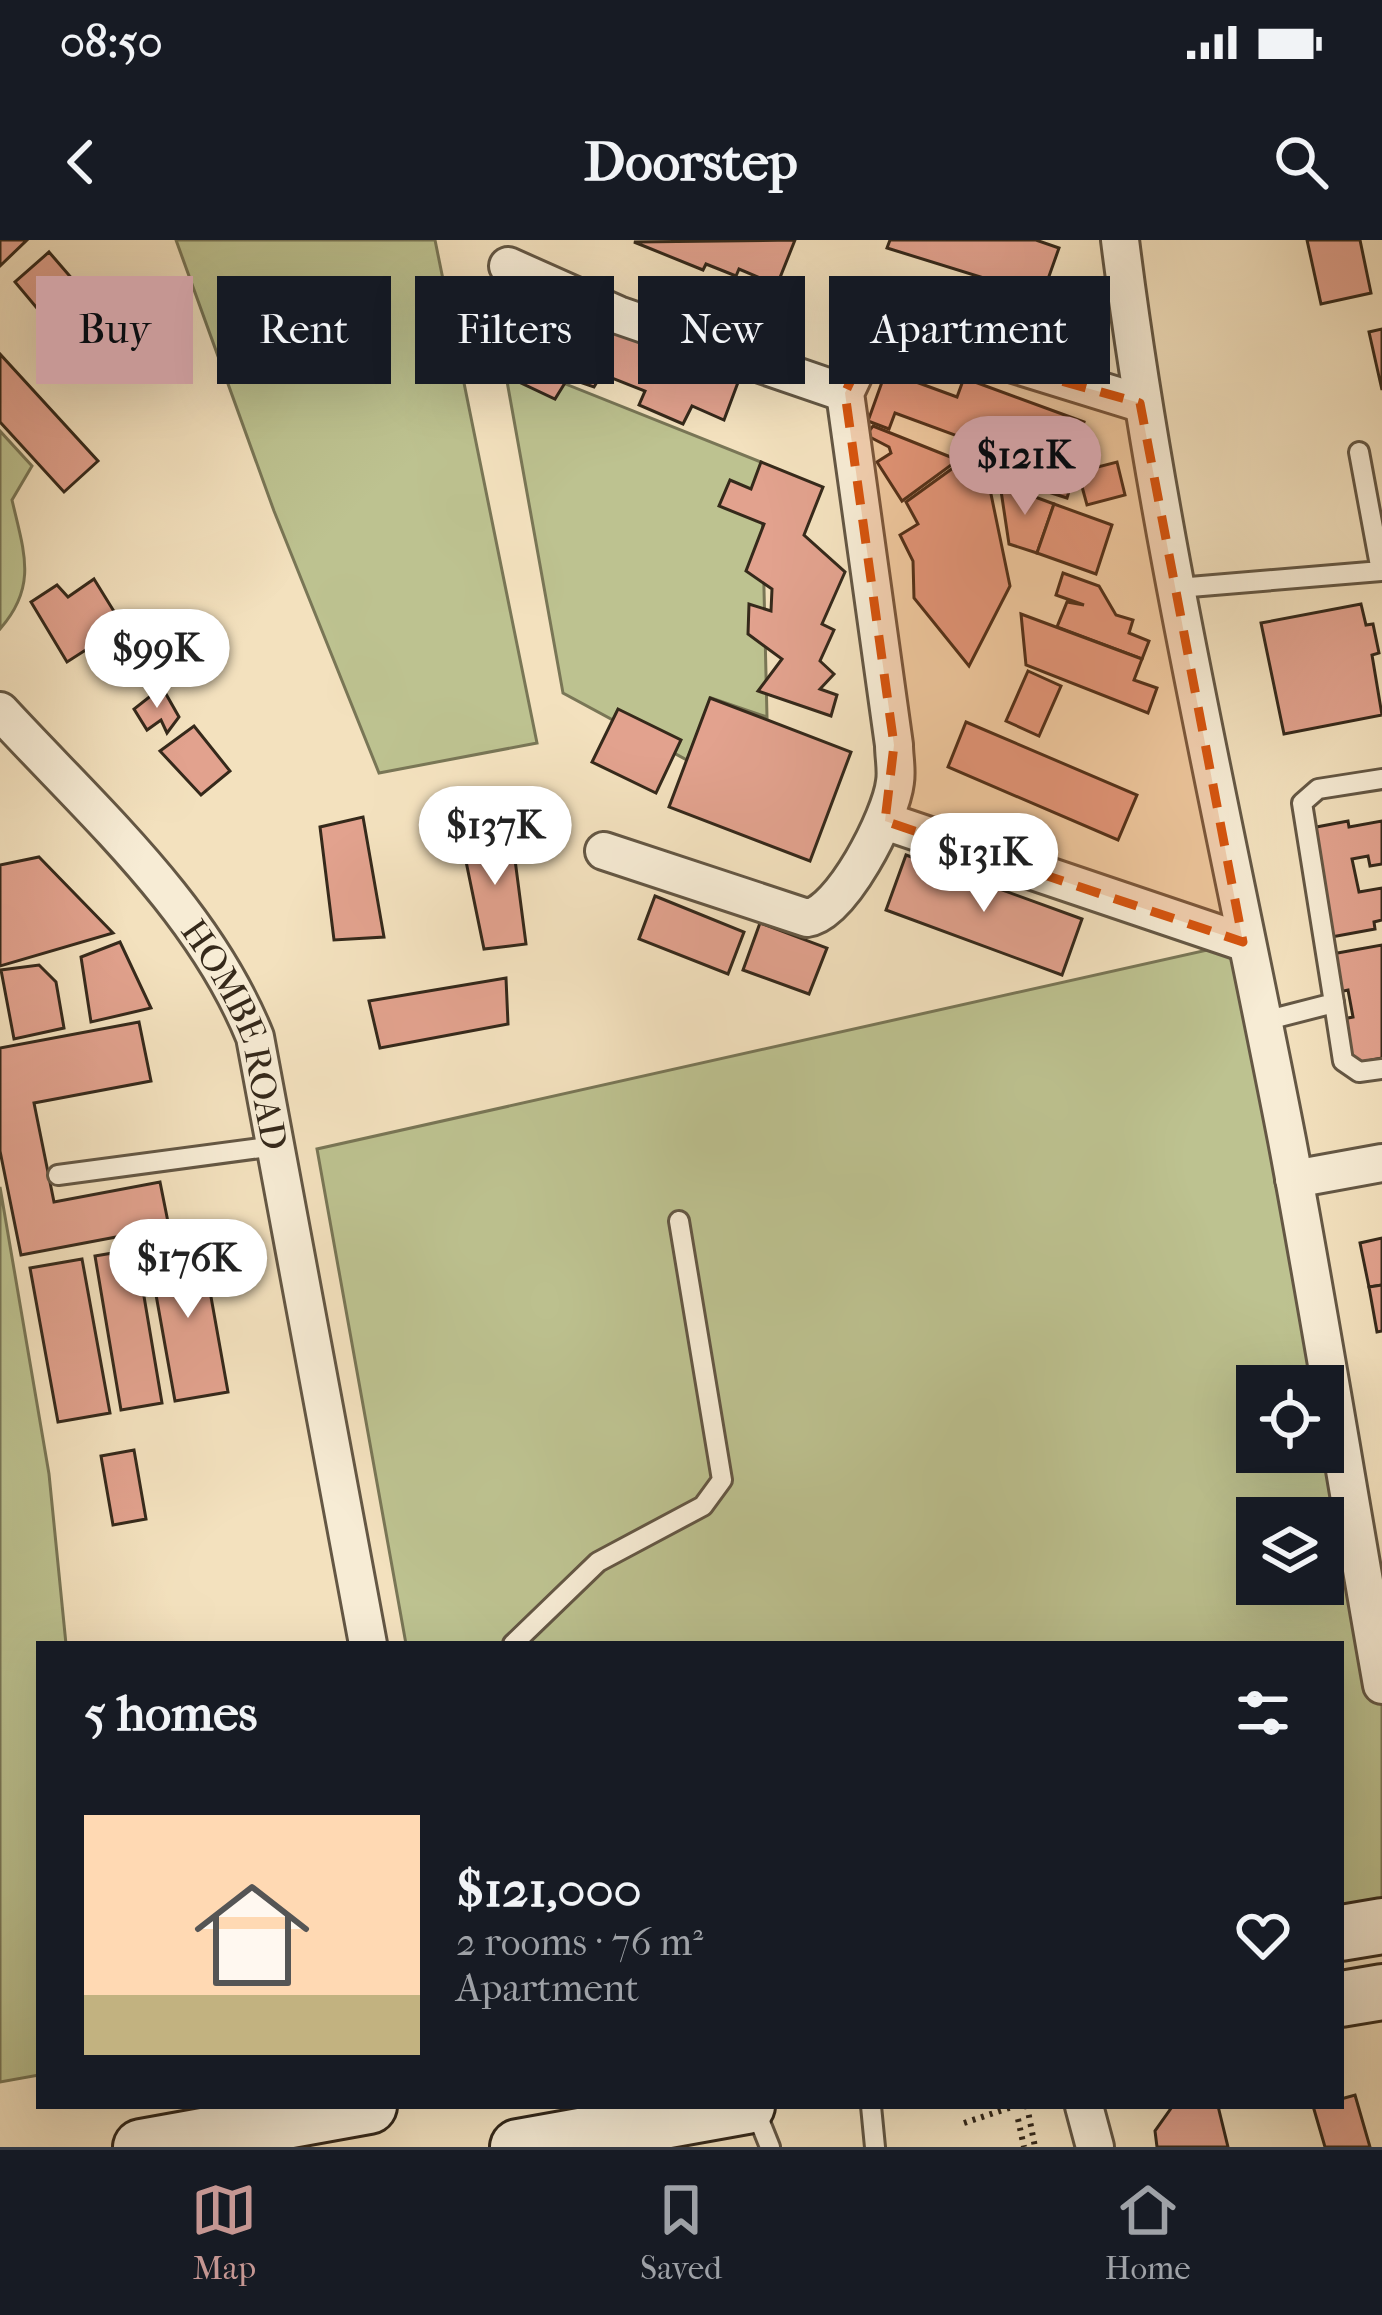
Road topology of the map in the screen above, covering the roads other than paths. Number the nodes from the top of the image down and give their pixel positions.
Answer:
1 (1120, 240) edge
2 (508, 266) dead end
3 (845, 393) junction
4 (1141, 403) junction
5 (1359, 452) dead end
6 (1382, 571) edge
7 (1178, 588) junction
8 (0, 711) edge
9 (1382, 779) edge
10 (885, 821) junction
11 (604, 851) dead end
12 (1243, 942) junction
13 (1334, 1003) junction
14 (1261, 1022) junction
15 (1382, 1069) edge
16 (275, 1146) junction
17 (1382, 1163) edge
18 (58, 1175) dead end
19 (1294, 1179) junction
20 (679, 1221) dead end
21 (367, 1641) edge
22 (516, 1641) edge
23 (1382, 1685) edge
24 (1382, 1926) edge
25 (1344, 1932) edge
26 (1382, 1992) edge
27 (1344, 1999) edge
28 (352, 2109) edge
29 (733, 2109) edge
30 (751, 2109) edge
31 (871, 2109) edge
32 (1085, 2109) edge
33 (142, 2147) edge
34 (518, 2147) edge
35 (770, 2147) edge
36 (875, 2147) edge
37 (1096, 2147) edge

1 - 4 street
2 - 3 street
3 - 4 street
3 - 10 street
4 - 7 street
5 - 6 lane
6 - 7 lane
7 - 12 street
8 - 16 street, HOMBE ROAD
9 - 13 lane
10 - 11 street
10 - 12 street
12 - 14 street
13 - 14 lane
13 - 15 lane
14 - 19 street
16 - 18 lane
16 - 21 street, HOMBE ROAD
17 - 19 street
19 - 23 street
20 - 22 lane
24 - 25 main road
26 - 27 main road
28 - 33 main road
29 - 34 main road
30 - 35 lane
31 - 36 lane
32 - 37 street

